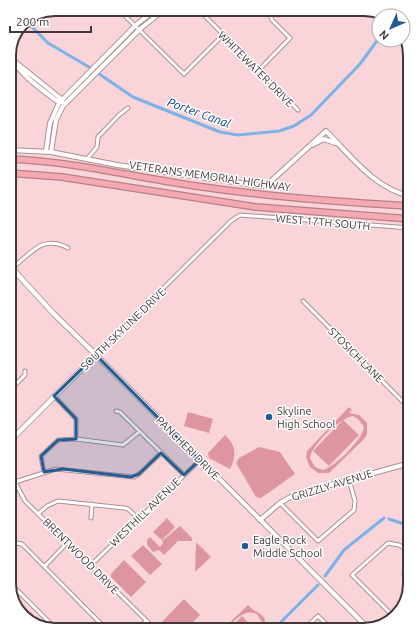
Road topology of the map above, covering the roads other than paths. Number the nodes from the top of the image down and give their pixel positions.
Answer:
1 (126, 16) edge
2 (149, 16) edge
3 (154, 16) edge
4 (205, 16) edge
5 (271, 16) edge
6 (138, 27) junction
7 (223, 35) junction
8 (16, 62) edge
9 (16, 65) edge
10 (258, 71) junction
11 (72, 90) junction
12 (52, 92) junction
13 (62, 102) junction
14 (128, 108) dead end
15 (298, 110) dead end
16 (341, 146) junction
17 (305, 149) junction
18 (16, 150) edge
19 (46, 151) junction
20 (51, 152) junction
21 (87, 159) junction
22 (16, 160) edge
23 (16, 174) edge
24 (403, 194) edge
25 (403, 205) edge
26 (236, 217) joint
27 (403, 218) edge
28 (403, 228) edge
29 (68, 248) dead end
30 (16, 264) edge
31 (16, 274) edge
32 (303, 301) dead end
33 (96, 355) junction
34 (25, 371) dead end
35 (16, 384) edge
36 (54, 396) junction
37 (403, 402) edge
38 (116, 410) dead end
39 (139, 432) junction
40 (16, 434) edge
41 (76, 439) junction
42 (161, 454) junction
43 (200, 460) junction
44 (403, 464) edge
45 (44, 472) junction
46 (184, 475) junction
47 (349, 480) junction
48 (16, 482) edge
49 (16, 484) edge
50 (280, 503) junction
51 (92, 504) junction
52 (38, 514) junction
53 (91, 518) dead end
54 (138, 518) junction
55 (260, 520) junction
56 (16, 543) edge
57 (67, 543) junction
58 (403, 548) edge
59 (91, 565) junction
60 (44, 566) junction
61 (16, 589) edge
62 (390, 613) edge
63 (146, 621) edge
64 (50, 622) edge
65 (100, 623) edge
66 (310, 623) edge
67 (325, 623) edge
68 (363, 623) edge

1 - 6 street
2 - 6 street
3 - 6 street
4 - 7 street, WHITEWATER DRIVE
5 - 10 street
6 - 7 street
6 - 11 street
6 - 13 street
7 - 10 street, WHITEWATER DRIVE
8 - 12 street
9 - 13 street
10 - 15 street, WHITEWATER DRIVE
11 - 12 street
11 - 13 street
12 - 13 street
13 - 19 street
13 - 20 street
14 - 21 street
16 - 17 street
16 - 17 street
16 - 24 street
17 - 21 street
18 - 19 street
19 - 20 street
20 - 21 street
22 - 25 highway, VETERANS MEMORIAL HIGHWAY
23 - 27 highway, VETERANS MEMORIAL HIGHWAY
26 - 28 street, WEST 17TH SOUTH
26 - 33 street, SOUTH SKYLINE DRIVE
29 - 30 street
31 - 33 main road, PANCHERI DRIVE
32 - 37 street, STOSICH LANE
33 - 36 main road, SOUTH SKYLINE DRIVE
33 - 43 street, PANCHERI DRIVE
34 - 35 street
36 - 40 main road, SOUTH SKYLINE DRIVE
36 - 41 street
38 - 39 street
39 - 41 street
39 - 42 street
41 - 45 street
42 - 45 street
42 - 46 street
43 - 46 street, WESTHILL AVENUE
43 - 55 street, PANCHERI DRIVE
44 - 47 street, GRIZZLY AVENUE
45 - 48 street
46 - 54 street, WESTHILL AVENUE
47 - 50 street, GRIZZLY AVENUE
47 - 50 street
49 - 52 street, BRENTWOOD DRIVE
50 - 55 street, GRIZZLY AVENUE
51 - 52 street
51 - 53 street
51 - 54 street
52 - 57 street, BRENTWOOD DRIVE
54 - 59 street, WESTHILL AVENUE
55 - 68 street, PANCHERI DRIVE
56 - 60 street
57 - 59 street, BRENTWOOD DRIVE
57 - 60 street
58 - 62 street
59 - 63 street, BRENTWOOD DRIVE
60 - 65 street
61 - 64 street
66 - 67 street

